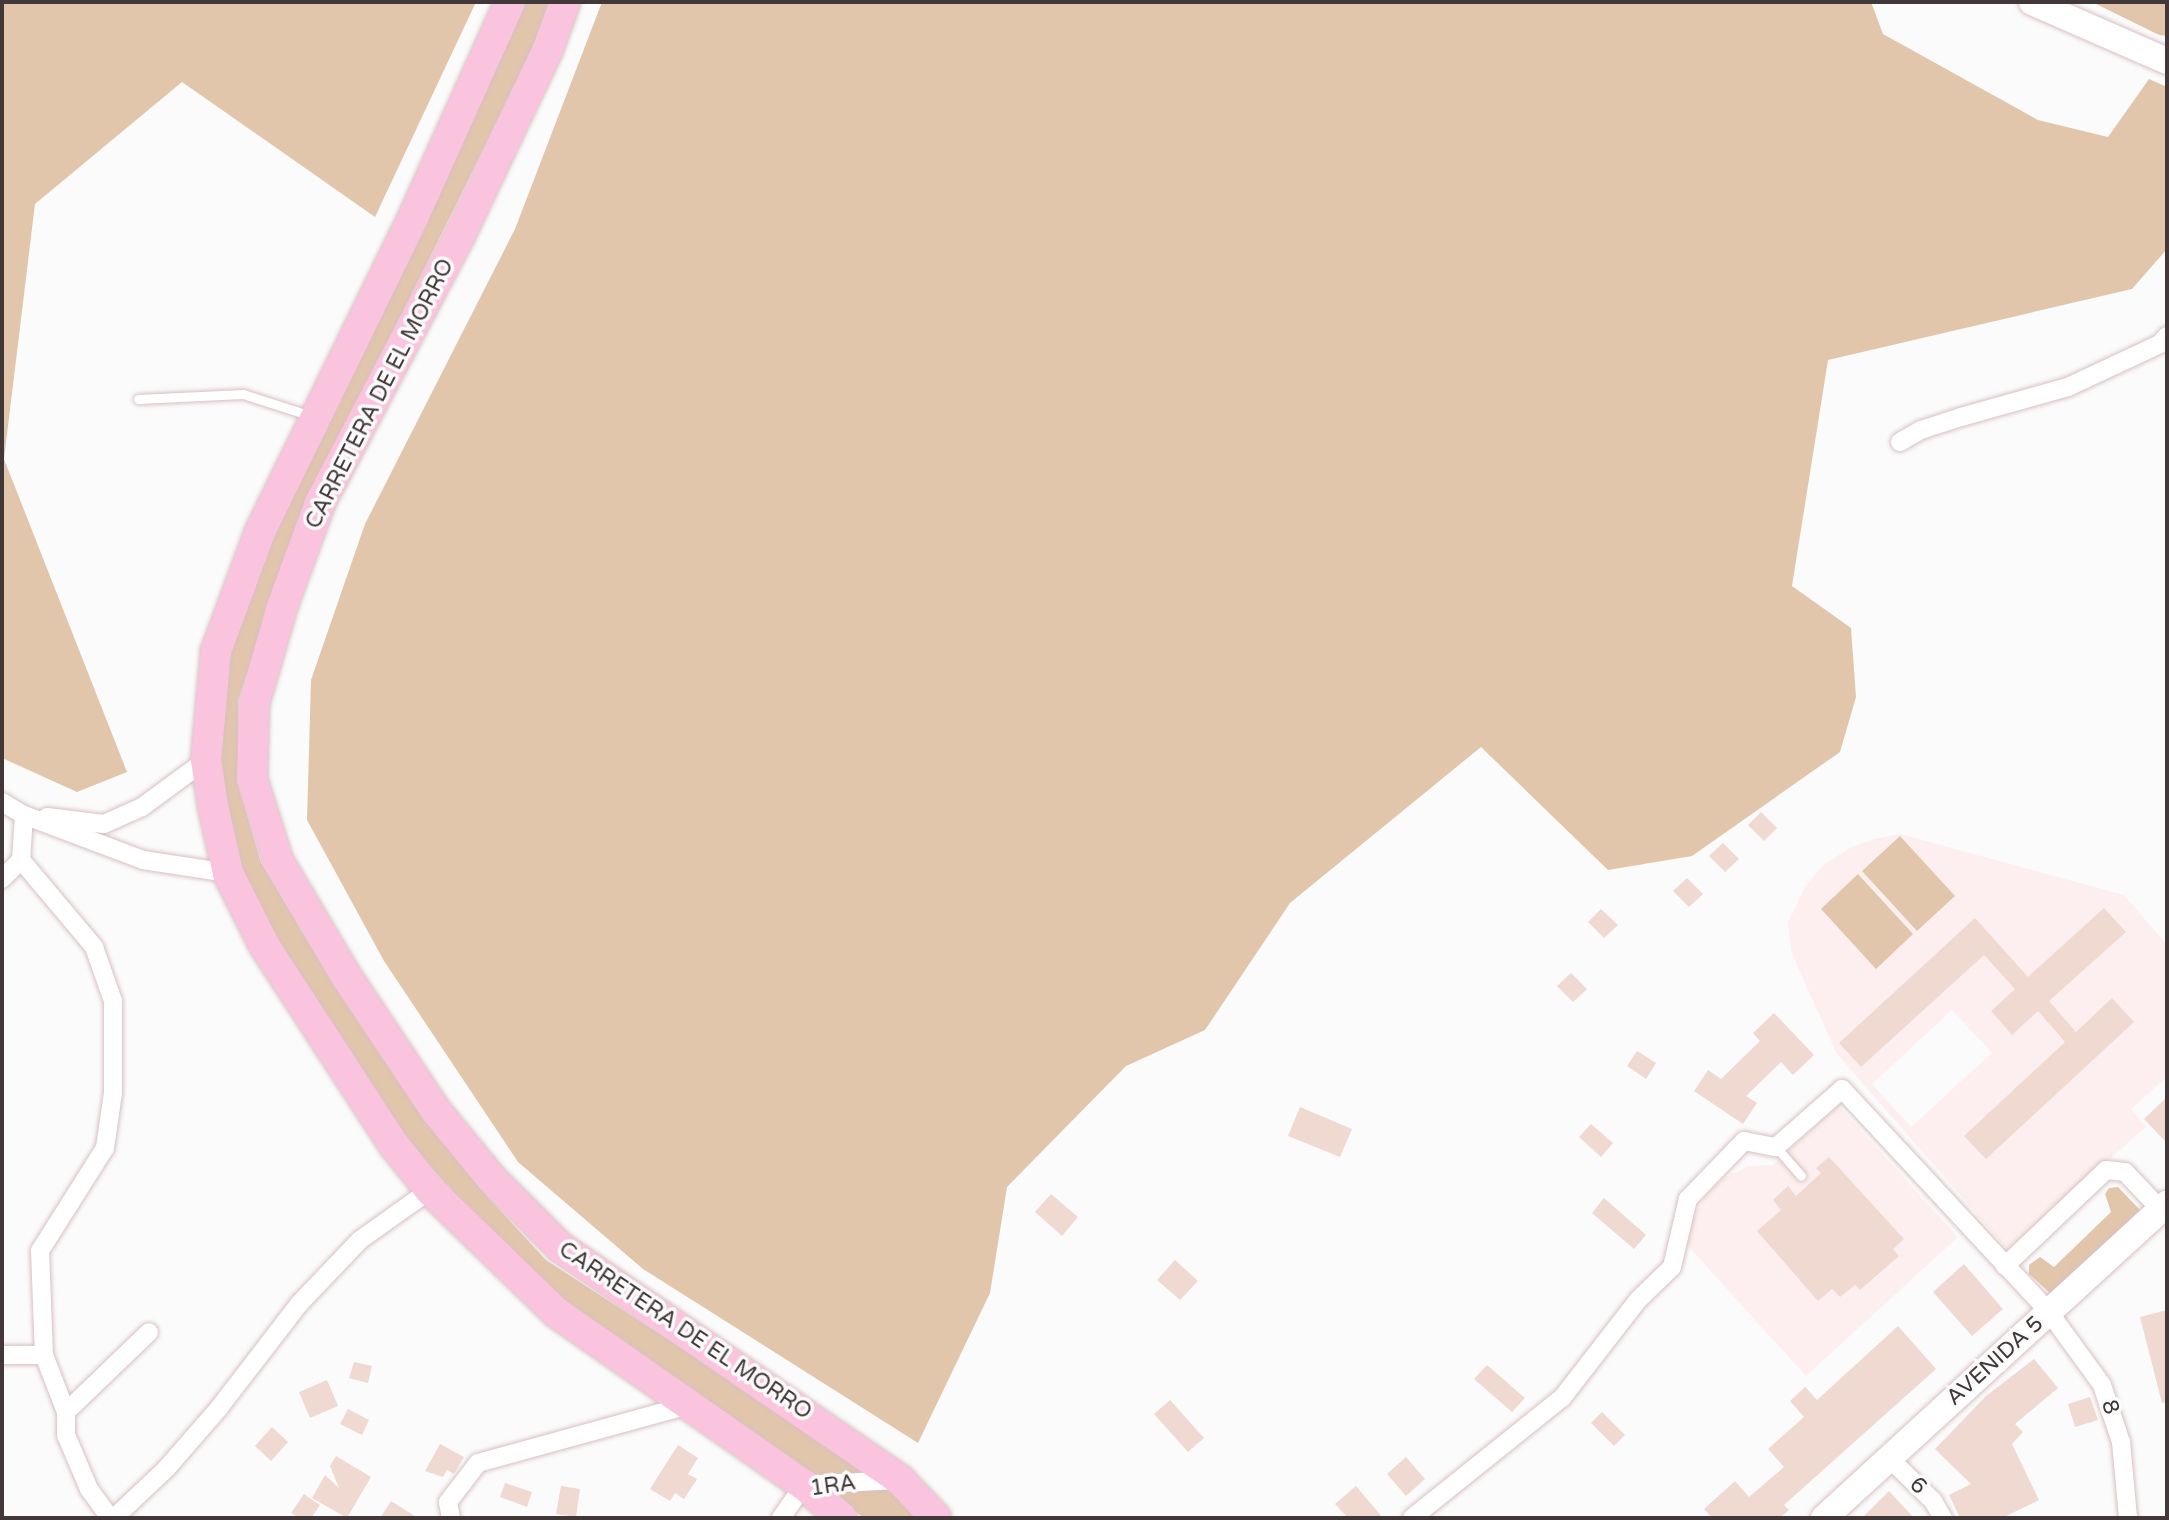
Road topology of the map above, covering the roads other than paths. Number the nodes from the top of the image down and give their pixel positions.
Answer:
1 (565, 2) edge
2 (2032, 2) edge
3 (509, 4) edge
4 (2167, 61) edge
5 (414, 216) junction
6 (460, 235) junction
7 (2167, 336) edge
8 (138, 399) dead end
9 (314, 417) junction
10 (1900, 442) dead end
11 (206, 760) junction
12 (2, 802) edge
13 (24, 815) junction
14 (21, 860) junction
15 (228, 873) junction
16 (2, 879) edge
17 (1776, 1147) junction
18 (1801, 1176) dead end
19 (430, 1190) junction
20 (2164, 1207) edge
21 (2005, 1266) junction
22 (2049, 1312) junction
23 (149, 1332) dead end
24 (2, 1355) edge
25 (44, 1355) junction
26 (688, 1405) junction
27 (66, 1412) junction
28 (1889, 1458) junction
29 (900, 1480) junction
30 (804, 1485) junction
31 (112, 1518) edge
32 (451, 1518) edge
33 (781, 1518) edge
34 (842, 1518) edge
35 (936, 1518) edge
36 (1412, 1518) edge
37 (1824, 1518) edge
38 (1943, 1518) edge
39 (2128, 1518) edge

1 - 6 main road, CARRETERA DE EL MORRO
2 - 4 street
3 - 5 main road, CARRETERA DE EL MORRO
5 - 6 main road
5 - 9 main road, CARRETERA DE EL MORRO
6 - 29 main road, CARRETERA DE EL MORRO
7 - 10 street
8 - 9 lane
9 - 11 main road, CARRETERA DE EL MORRO
11 - 13 street
11 - 15 main road, CARRETERA DE EL MORRO
12 - 13 street
13 - 14 street
13 - 15 street
14 - 16 street
14 - 25 street
15 - 19 main road, CARRETERA DE EL MORRO
17 - 18 lane
17 - 21 street, 8
17 - 36 street
19 - 26 main road, CARRETERA DE EL MORRO
19 - 31 street
20 - 21 street
20 - 22 street, AVENIDA 5
21 - 22 street, 8
22 - 28 street, AVENIDA 5
22 - 39 street, 8
23 - 27 street
24 - 25 street
25 - 27 street
26 - 30 main road, CARRETERA DE EL MORRO
26 - 32 street
27 - 31 street
28 - 37 street, AVENIDA 5
28 - 38 street, 6
29 - 30 street, 1RA
29 - 35 main road, CARRETERA DE EL MORRO
30 - 33 street, 1RA
30 - 34 main road, CARRETERA DE EL MORRO

